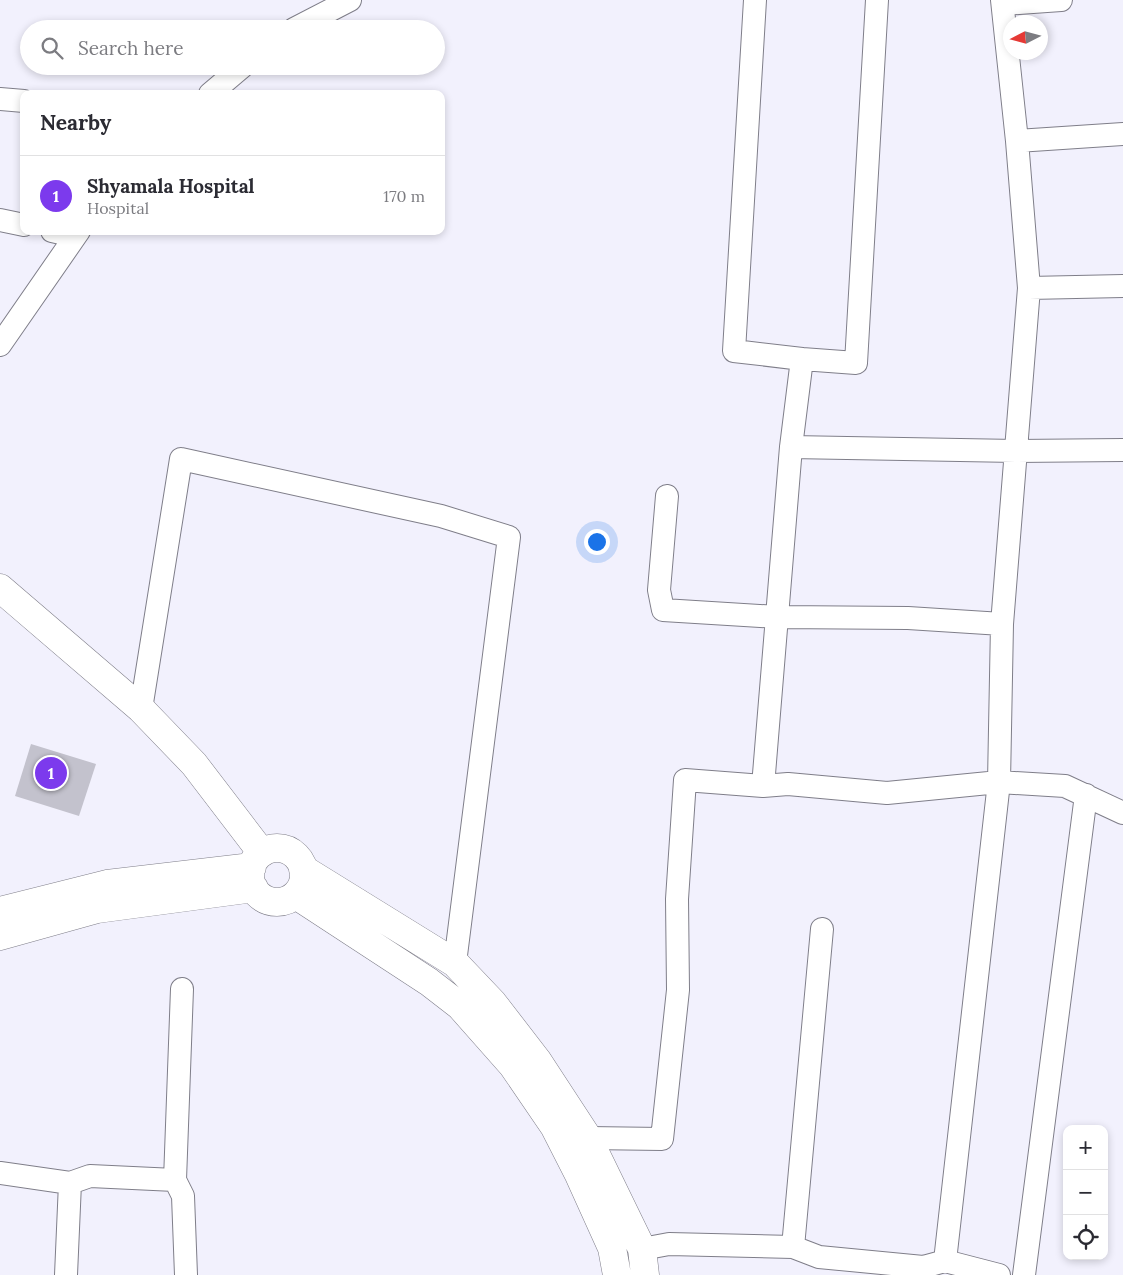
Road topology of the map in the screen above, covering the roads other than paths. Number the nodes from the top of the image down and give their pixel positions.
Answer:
1 (754, 0) edge
2 (877, 0) edge
3 (1061, 0) edge
4 (346, 1) edge
5 (1003, 2) edge
6 (311, 20) edge
7 (232, 75) edge
8 (215, 90) edge
9 (0, 99) edge
10 (20, 101) edge
11 (1123, 134) edge
12 (1017, 141) junction
13 (0, 220) edge
14 (20, 224) edge
15 (75, 235) edge
16 (1123, 286) edge
17 (1029, 288) junction
18 (0, 345) edge
19 (802, 359) junction
20 (791, 447) junction
21 (1123, 450) edge
22 (1016, 451) junction
23 (667, 496) dead end
24 (0, 588) edge
25 (778, 617) junction
26 (1002, 624) junction
27 (141, 709) junction
28 (999, 782) junction
29 (763, 786) junction
30 (1086, 796) junction
31 (1123, 813) edge
32 (256, 869) junction
33 (303, 869) junction
34 (296, 895) junction
35 (57, 908) junction
36 (0, 911) edge
37 (822, 930) dead end
38 (0, 936) edge
39 (456, 962) junction
40 (182, 989) dead end
41 (588, 1138) junction
42 (0, 1173) edge
43 (175, 1180) junction
44 (70, 1183) junction
45 (794, 1247) junction
46 (642, 1248) junction
47 (945, 1261) junction
48 (66, 1275) edge
49 (186, 1275) edge
50 (617, 1275) edge
51 (645, 1275) edge
52 (999, 1275) edge
53 (1024, 1275) edge

1 - 19 street
2 - 19 street
3 - 5 street
4 - 6 street
5 - 12 street
7 - 8 street
9 - 10 street
11 - 12 street
12 - 17 street
13 - 14 street
15 - 18 street
16 - 17 street
17 - 22 street
19 - 20 street
20 - 22 street
20 - 25 street
21 - 22 street
22 - 26 street
23 - 25 street
24 - 27 main road
25 - 26 street
25 - 29 street
26 - 28 street
27 - 32 main road
27 - 39 street
28 - 29 street
28 - 30 street
28 - 47 street
29 - 41 street
30 - 31 street
30 - 53 street
32 - 33 main road
32 - 34 main road
32 - 35 main road
33 - 34 main road
33 - 39 main road
34 - 50 main road
35 - 36 main road
35 - 38 main road
37 - 45 street
39 - 41 main road
40 - 43 street
41 - 46 main road
42 - 44 street
43 - 44 street
43 - 49 street
44 - 48 street
45 - 46 street
45 - 47 street
46 - 51 main road
47 - 52 street

